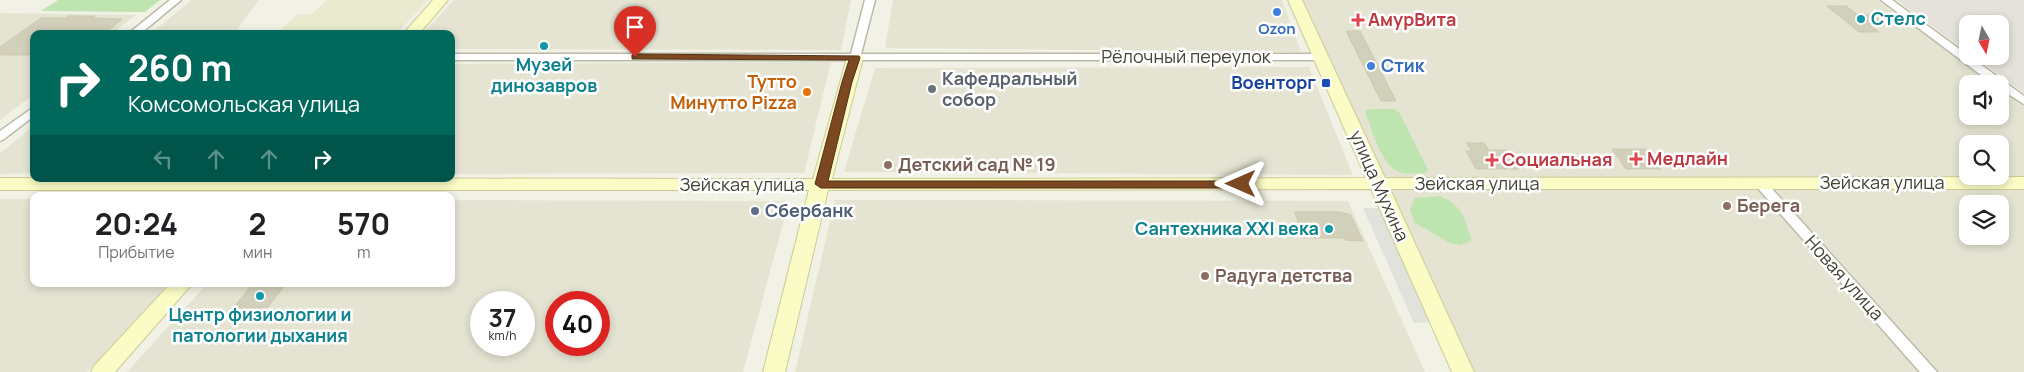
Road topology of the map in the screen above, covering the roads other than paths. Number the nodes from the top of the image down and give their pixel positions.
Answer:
1 (176, 0) edge
2 (441, 0) edge
3 (870, 0) edge
4 (1295, 0) edge
5 (1886, 0) edge
6 (137, 30) edge
7 (414, 30) edge
8 (455, 57) edge
9 (855, 58) junction
10 (1321, 58) junction
11 (2024, 101) edge
12 (30, 113) edge
13 (0, 137) edge
14 (2024, 183) edge
15 (0, 184) edge
16 (821, 184) junction
17 (1378, 184) junction
18 (1760, 184) junction
19 (271, 187) edge
20 (179, 287) edge
21 (102, 372) edge
22 (774, 372) edge
23 (1463, 372) edge
24 (1929, 372) edge

1 - 6 street
2 - 7 street
3 - 9 street
4 - 10 street, улица Мухина
5 - 11 street
8 - 9 street, Рёлочный переулок
9 - 10 street, Рёлочный переулок
9 - 16 street
10 - 17 street, улица Мухина
12 - 13 street
14 - 18 street, Зейская улица
15 - 19 street, Зейская улица
16 - 17 street, Зейская улица
16 - 19 street, Зейская улица
16 - 22 street
17 - 18 street, Зейская улица
17 - 23 street, улица Мухина
18 - 24 street, Новая улица
20 - 21 street

